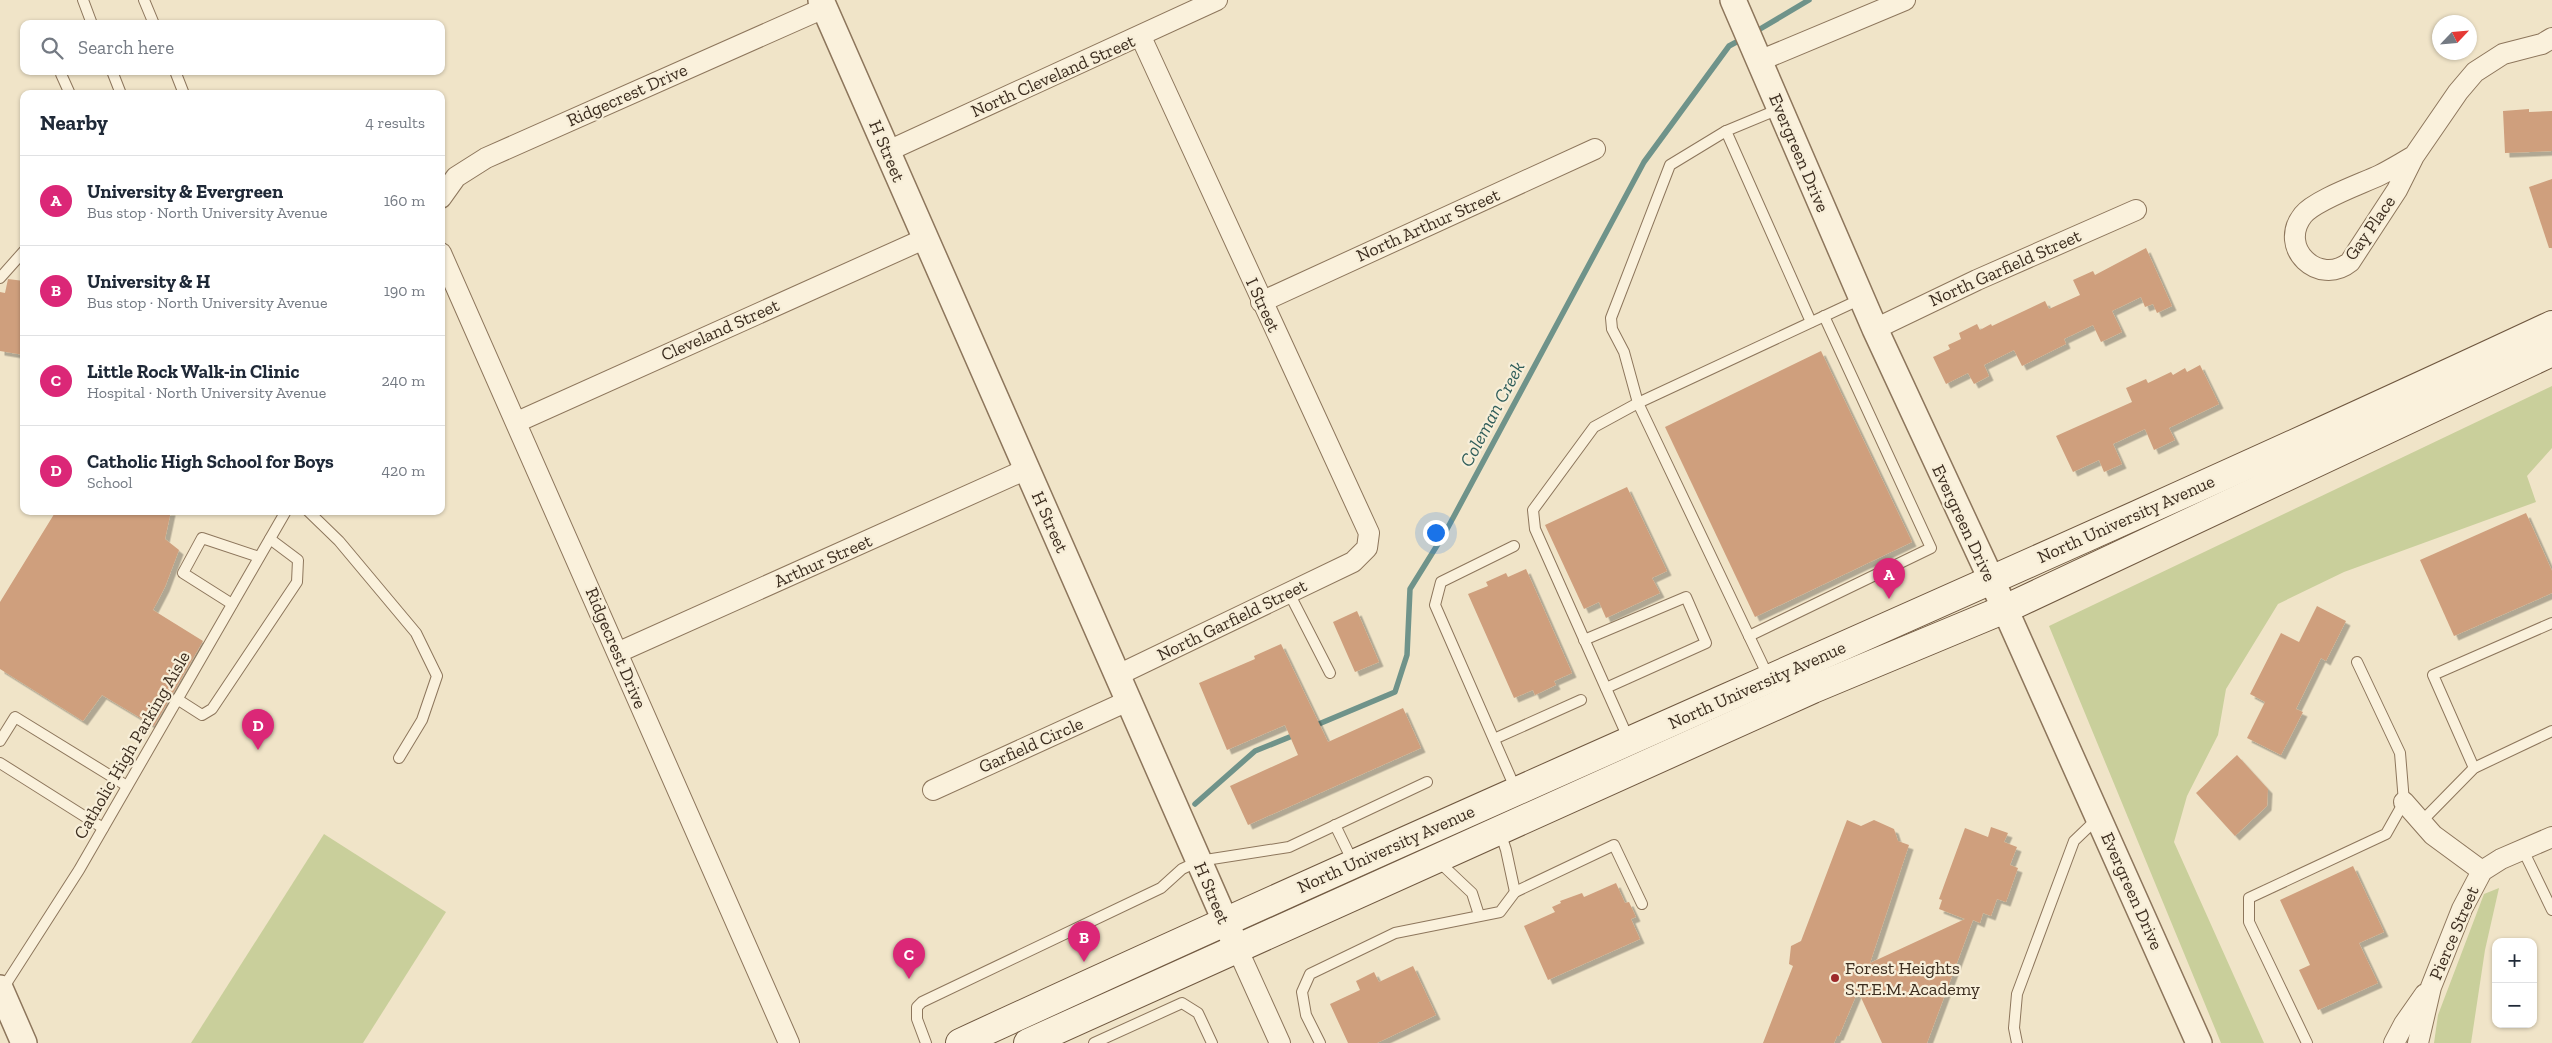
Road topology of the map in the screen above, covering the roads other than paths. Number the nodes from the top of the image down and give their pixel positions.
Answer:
1 (82, 0) edge
2 (144, 0) edge
3 (1217, 0) edge
4 (1734, 0) edge
5 (1905, 0) edge
6 (822, 4) edge
7 (90, 20) edge
8 (152, 20) edge
9 (1141, 37) junction
10 (2549, 42) edge
11 (1752, 44) junction
12 (62, 75) edge
13 (114, 75) edge
14 (177, 75) edge
15 (68, 90) edge
16 (119, 90) edge
17 (182, 90) edge
18 (1780, 109) junction
19 (1726, 131) junction
20 (1596, 149) dead end
21 (888, 151) junction
22 (2414, 156) junction
23 (445, 192) edge
24 (2136, 210) dead end
25 (924, 239) junction
26 (20, 256) edge
27 (445, 263) edge
28 (0, 278) edge
29 (1862, 298) junction
30 (1261, 302) junction
31 (1824, 316) junction
32 (1811, 322) junction
33 (2552, 325) edge
34 (1875, 328) junction
35 (2552, 352) edge
36 (1638, 403) junction
37 (516, 422) junction
38 (1027, 469) junction
39 (284, 515) edge
40 (312, 515) edge
41 (270, 539) junction
42 (1514, 546) dead end
43 (259, 558) junction
44 (1346, 565) joint
45 (1990, 581) junction
46 (1290, 593) junction
47 (232, 604) junction
48 (2004, 609) junction
49 (2552, 623) edge
50 (1749, 636) junction
51 (1584, 640) junction
52 (619, 652) junction
53 (2357, 662) dead end
54 (1330, 673) dead end
55 (1118, 675) junction
56 (1769, 679) junction
57 (1606, 688) junction
58 (177, 699) junction
59 (1130, 700) junction
60 (1581, 700) dead end
61 (2552, 731) edge
62 (1494, 739) junction
63 (0, 741) edge
64 (1629, 741) junction
65 (399, 758) dead end
66 (0, 763) edge
67 (2474, 768) junction
68 (1427, 782) dead end
69 (127, 786) junction
70 (933, 790) dead end
71 (1516, 790) junction
72 (2404, 802) junction
73 (2099, 818) junction
74 (2421, 822) junction
75 (1335, 826) junction
76 (103, 828) junction
77 (1500, 832) junction
78 (2552, 837) edge
79 (2523, 850) junction
80 (1436, 860) junction
81 (1199, 861) junction
82 (1354, 863) junction
83 (2482, 871) junction
84 (1515, 892) junction
85 (1642, 904) dead end
86 (2552, 910) edge
87 (1479, 915) junction
88 (1224, 921) junction
89 (1237, 948) junction
90 (2431, 987) junction
91 (1, 989) edge
92 (16, 1031) edge
93 (789, 1043) edge
94 (926, 1043) edge
95 (960, 1043) edge
96 (1028, 1043) edge
97 (1094, 1043) edge
98 (1212, 1043) edge
99 (1280, 1043) edge
100 (1320, 1043) edge
101 (2017, 1043) edge
102 (2200, 1043) edge
103 (2307, 1043) edge
104 (2394, 1043) edge
105 (2418, 1043) edge

1 - 7 lane
2 - 8 lane
3 - 9 street, North Cleveland Street
4 - 11 street, Evergreen Drive
5 - 11 street
6 - 21 street, H Street
6 - 23 street, Ridgecrest Drive
9 - 21 street, North Cleveland Street
9 - 30 street, I Street
10 - 22 street, Gay Place
11 - 18 street, Evergreen Drive
12 - 15 lane
13 - 16 lane
14 - 17 lane
18 - 19 lane
18 - 29 street, Evergreen Drive
19 - 32 lane
19 - 36 lane
20 - 30 street, North Arthur Street
21 - 25 street, H Street
22 - 22 street, Gay Place
24 - 34 street, North Garfield Street
25 - 37 street, Cleveland Street
25 - 38 street, H Street
26 - 28 lane
27 - 37 street, Ridgecrest Drive
29 - 31 lane
29 - 34 street, Evergreen Drive
30 - 44 street, I Street
31 - 32 lane
31 - 50 lane
32 - 36 lane
33 - 45 main road, North University Avenue
34 - 45 street, Evergreen Drive
35 - 48 main road, North University Avenue
36 - 50 lane
36 - 51 lane
37 - 52 street, Ridgecrest Drive
38 - 52 street, Arthur Street
38 - 55 street, H Street
39 - 41 lane, Catholic High Parking Aisle
40 - 65 lane
41 - 43 lane, Catholic High Parking Aisle
41 - 58 lane
42 - 62 lane
43 - 47 lane, Catholic High Parking Aisle
43 - 47 lane
44 - 46 street, North Garfield Street
45 - 48 street, Evergreen Drive
45 - 56 main road, North University Avenue
46 - 54 lane
46 - 55 street, North Garfield Street
47 - 58 lane, Catholic High Parking Aisle
48 - 73 street, Evergreen Drive
48 - 77 main road, North University Avenue
49 - 67 lane
50 - 56 lane
51 - 57 lane
51 - 57 lane
52 - 93 street, Ridgecrest Drive
53 - 72 lane
55 - 59 street, H Street
56 - 64 main road, North University Avenue
57 - 64 lane
58 - 69 lane, Catholic High Parking Aisle
59 - 70 street, Garfield Circle
59 - 81 street, H Street
60 - 62 lane
61 - 67 lane
62 - 71 lane
63 - 69 lane
64 - 71 main road, North University Avenue
66 - 76 lane
67 - 74 lane
68 - 75 lane
69 - 76 lane, Catholic High Parking Aisle
71 - 82 main road, North University Avenue
72 - 74 street
72 - 103 lane
73 - 101 lane
73 - 102 street, Evergreen Drive
74 - 83 street
75 - 81 lane
75 - 82 lane
76 - 91 lane, Catholic High Parking Aisle
77 - 80 main road, North University Avenue
77 - 84 lane
78 - 79 street, Pierce Street
79 - 83 street, Pierce Street
79 - 86 lane
80 - 87 lane
80 - 89 main road, North University Avenue
81 - 88 street, H Street
81 - 94 lane
82 - 88 main road, North University Avenue
83 - 90 street, Pierce Street
84 - 85 lane
84 - 87 lane
87 - 100 lane
88 - 89 street, H Street
88 - 95 main road, North University Avenue
89 - 96 main road, North University Avenue
89 - 99 street, H Street
90 - 104 street
90 - 105 street, Pierce Street
91 - 92 street
97 - 98 lane

